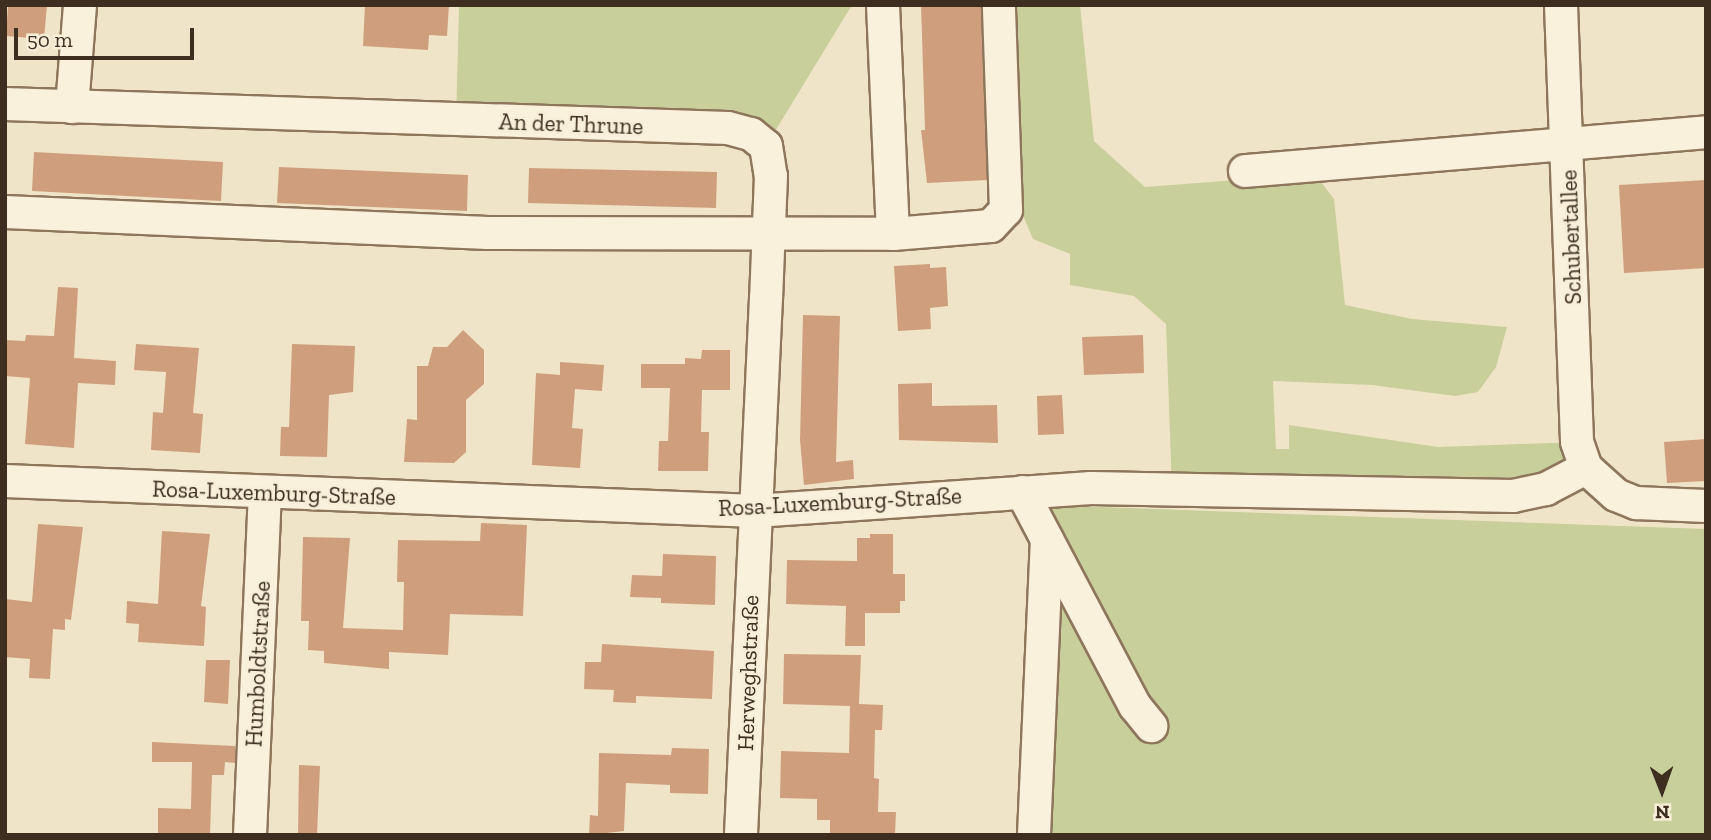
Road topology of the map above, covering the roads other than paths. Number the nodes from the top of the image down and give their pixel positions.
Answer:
1 (80, 5) edge
2 (883, 5) edge
3 (999, 5) edge
4 (1561, 5) edge
5 (5, 104) edge
6 (72, 107) junction
7 (1706, 132) edge
8 (1568, 141) junction
9 (1245, 171) dead end
10 (5, 212) edge
11 (769, 233) junction
12 (893, 234) junction
13 (1586, 468) junction
14 (5, 481) edge
15 (1021, 492) junction
16 (265, 493) junction
17 (1706, 506) edge
18 (755, 511) junction
19 (1047, 539) junction
20 (1151, 726) dead end
21 (250, 835) edge
22 (741, 835) edge
23 (1034, 835) edge

1 - 6 street
2 - 12 street
3 - 12 street
4 - 8 street, Schubertallee
5 - 6 street, An der Thrune
6 - 11 street, An der Thrune
7 - 8 street
8 - 9 street
8 - 13 street, Schubertallee
10 - 11 street
11 - 12 street
11 - 18 street, An der Thrune
13 - 15 street, Rosa-Luxemburg-Straße
13 - 17 street
14 - 16 street, Rosa-Luxemburg-Straße
15 - 18 street, Rosa-Luxemburg-Straße
15 - 19 street
16 - 18 street, Rosa-Luxemburg-Straße
16 - 21 street, Humboldtstraße
18 - 22 street, Herweghstraße
19 - 20 street
19 - 23 street

